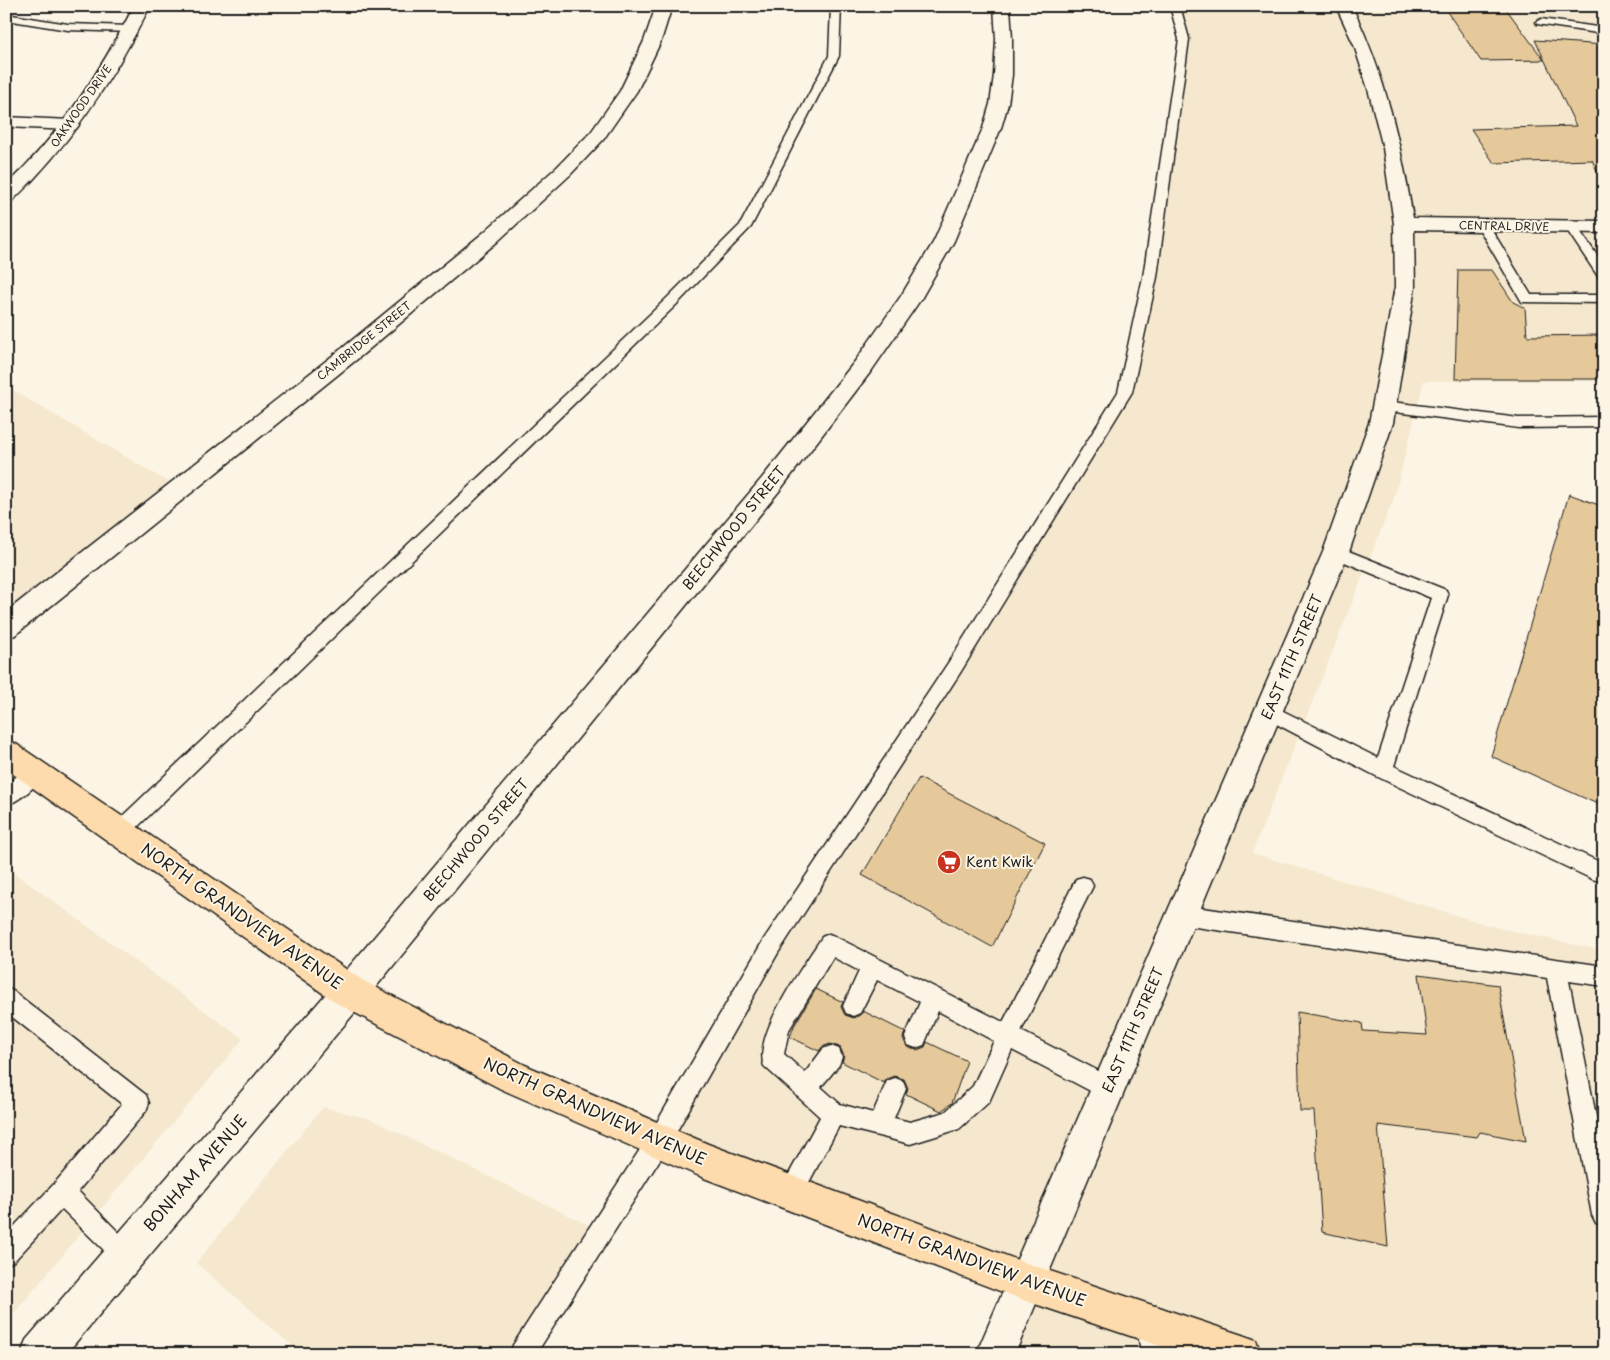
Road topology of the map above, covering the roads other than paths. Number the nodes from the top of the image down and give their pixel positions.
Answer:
1 (142, 6) edge
2 (664, 6) edge
3 (836, 6) edge
4 (1002, 6) edge
5 (1175, 6) edge
6 (1344, 6) edge
7 (6, 18) edge
8 (1541, 22) dead end
9 (131, 29) junction
10 (1604, 31) edge
11 (6, 122) edge
12 (70, 125) junction
13 (6, 196) edge
14 (1404, 224) junction
15 (1483, 225) junction
16 (1571, 227) junction
17 (1604, 227) edge
18 (1604, 275) edge
19 (1604, 299) edge
20 (1384, 406) junction
21 (1604, 422) edge
22 (1336, 552) junction
23 (6, 627) edge
24 (1270, 712) junction
25 (6, 753) edge
26 (1383, 770) junction
27 (34, 774) junction
28 (6, 797) edge
29 (120, 831) junction
30 (1599, 872) dead end
31 (1083, 886) dead end
32 (1182, 915) junction
33 (872, 967) junction
34 (1556, 970) junction
35 (1604, 976) edge
36 (350, 992) junction
37 (6, 998) edge
38 (933, 998) junction
39 (853, 1006) dead end
40 (1007, 1036) junction
41 (916, 1037) dead end
42 (831, 1057) dead end
43 (1108, 1088) junction
44 (806, 1089) junction
45 (894, 1089) dead end
46 (834, 1114) junction
47 (879, 1126) junction
48 (658, 1142) junction
49 (62, 1192) junction
50 (791, 1193) junction
51 (1604, 1215) edge
52 (6, 1253) edge
53 (125, 1255) junction
54 (1026, 1282) junction
55 (1158, 1339) edge
56 (40, 1354) edge
57 (522, 1354) edge
58 (995, 1354) edge
59 (1242, 1354) edge

1 - 9 street, OAKWOOD DRIVE
2 - 23 street, CAMBRIDGE STREET
3 - 29 lane
4 - 36 street, BEECHWOOD STREET
5 - 48 lane
6 - 14 street, EAST 11TH STREET
7 - 9 lane
8 - 10 lane
9 - 12 street, OAKWOOD DRIVE
11 - 12 street
12 - 13 street, OAKWOOD DRIVE
14 - 15 street, CENTRAL DRIVE
14 - 20 street, EAST 11TH STREET
15 - 16 street, CENTRAL DRIVE
15 - 19 lane
16 - 17 street, CENTRAL DRIVE
16 - 18 lane
20 - 21 lane
20 - 22 street, EAST 11TH STREET
22 - 24 street, EAST 11TH STREET
22 - 26 lane
24 - 26 lane
24 - 32 street, EAST 11TH STREET
25 - 27 main road, NORTH GRANDVIEW AVENUE
26 - 30 lane
27 - 28 lane
27 - 29 main road, NORTH GRANDVIEW AVENUE
29 - 36 main road, NORTH GRANDVIEW AVENUE
31 - 40 lane
32 - 34 lane
32 - 43 street, EAST 11TH STREET
33 - 38 lane
33 - 39 lane
33 - 44 lane
34 - 35 lane
34 - 51 lane
36 - 48 main road, NORTH GRANDVIEW AVENUE
36 - 53 street, BONHAM AVENUE
37 - 49 lane
38 - 40 lane
38 - 41 lane
40 - 43 lane
40 - 47 lane
42 - 44 lane
43 - 54 street, EAST 11TH STREET
44 - 46 lane
45 - 47 lane
46 - 47 lane
46 - 50 lane
48 - 50 main road, NORTH GRANDVIEW AVENUE
48 - 57 lane
49 - 52 lane
49 - 53 lane
50 - 54 main road, NORTH GRANDVIEW AVENUE
53 - 56 street, BONHAM AVENUE
54 - 55 main road, NORTH GRANDVIEW AVENUE
54 - 58 street, EAST 11TH STREET
55 - 59 main road, NORTH GRANDVIEW AVENUE

